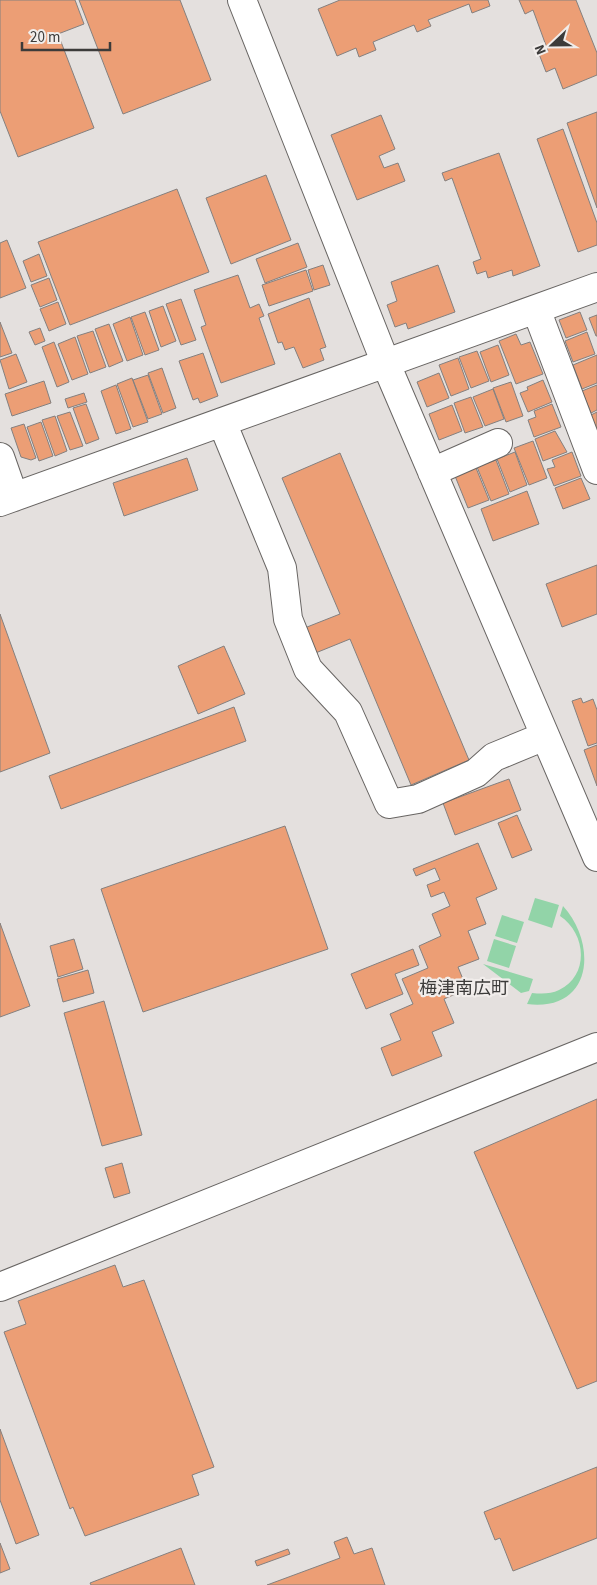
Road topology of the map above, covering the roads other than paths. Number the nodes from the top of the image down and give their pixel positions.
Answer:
1 (242, 0) edge
2 (597, 287) edge
3 (536, 310) junction
4 (386, 364) junction
5 (222, 422) junction
6 (498, 443) dead end
7 (0, 457) edge
8 (597, 470) edge
9 (432, 472) junction
10 (7, 500) edge
11 (545, 736) junction
12 (597, 857) edge
13 (597, 1047) edge
14 (0, 1287) edge

1 - 4 street
2 - 3 street
3 - 4 street
3 - 8 street
4 - 5 street
4 - 9 street
5 - 10 street
5 - 11 street
6 - 9 street
7 - 10 street
9 - 11 street
11 - 12 street
13 - 14 street

